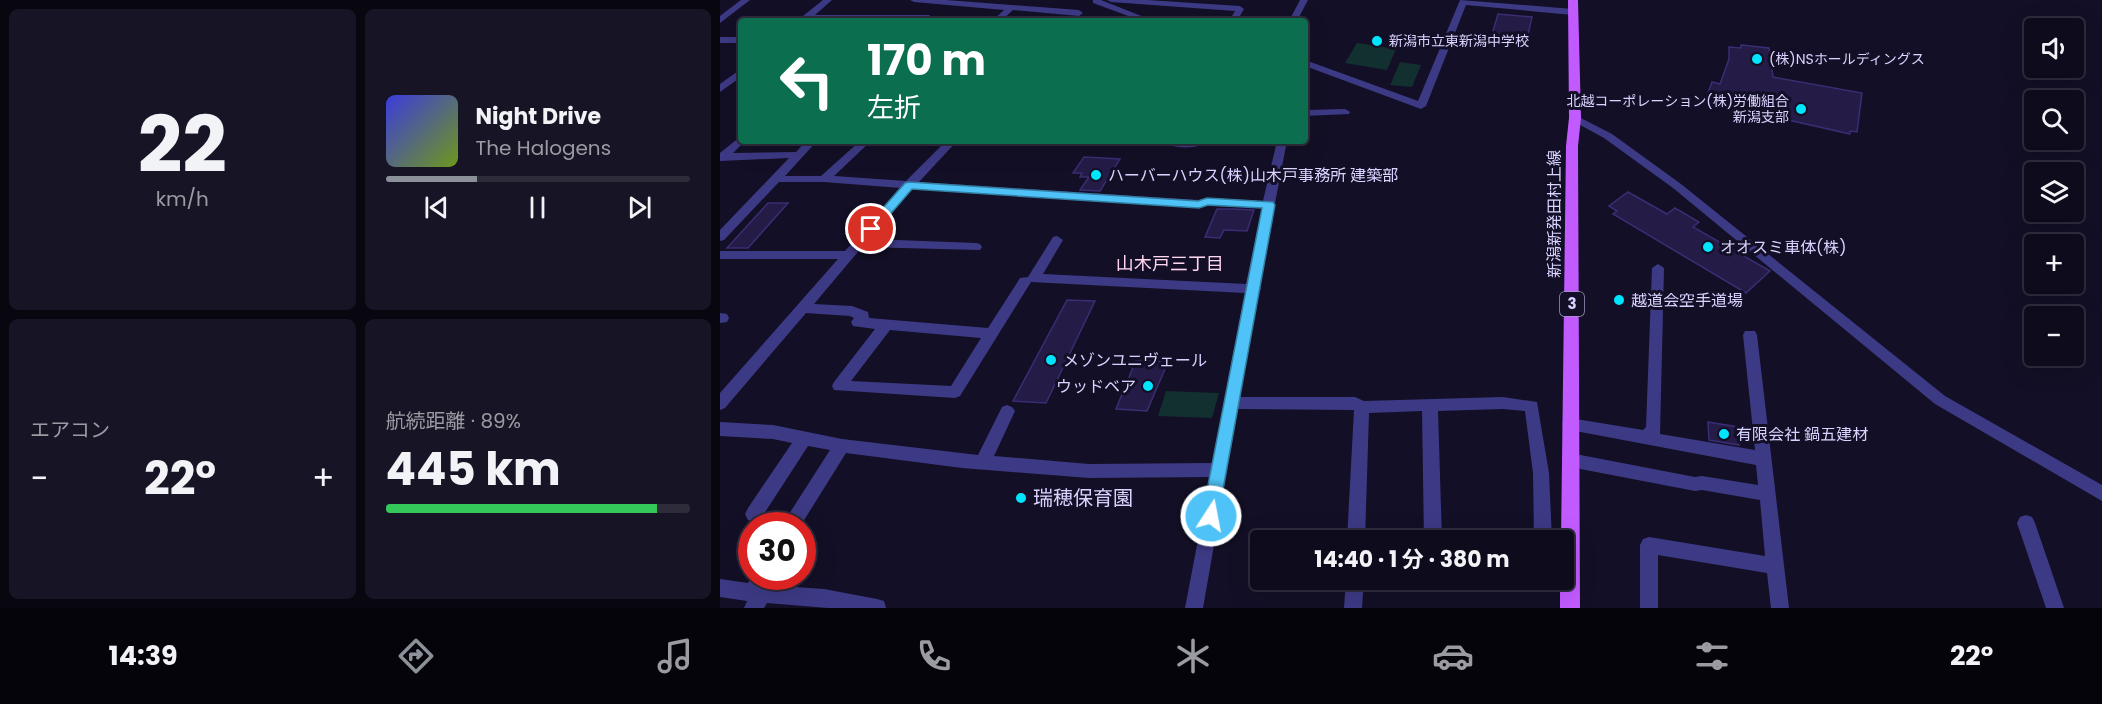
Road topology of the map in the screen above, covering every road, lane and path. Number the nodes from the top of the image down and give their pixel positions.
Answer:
1 (746, 0) edge
2 (828, 0) edge
3 (914, 0) edge
4 (1096, 0) edge
5 (1111, 0) edge
6 (1305, 0) edge
7 (946, 1) edge
8 (1154, 1) edge
9 (986, 3) edge
10 (1010, 5) edge
11 (1573, 6) edge
12 (1079, 13) junction
13 (806, 18) edge
14 (930, 18) edge
15 (999, 18) edge
16 (1073, 18) edge
17 (1142, 18) edge
18 (1235, 18) edge
19 (1295, 18) edge
20 (720, 20) edge
21 (720, 40) edge
22 (738, 40) edge
23 (1308, 64) edge
24 (720, 79) edge
25 (736, 79) edge
26 (720, 89) edge
27 (1345, 112) dead end
28 (1308, 113) edge
29 (1575, 118) junction
30 (738, 142) edge
31 (809, 144) edge
32 (863, 144) edge
33 (949, 144) edge
34 (1281, 144) edge
35 (798, 155) junction
36 (721, 157) edge
37 (776, 179) junction
38 (824, 179) junction
39 (909, 185) junction
40 (1269, 205) junction
41 (720, 237) edge
42 (1057, 240) dead end
43 (858, 243) junction
44 (976, 247) dead end
45 (720, 255) edge
46 (848, 255) junction
47 (1658, 268) dead end
48 (1025, 281) dead end
49 (1254, 289) junction
50 (804, 308) junction
51 (886, 325) junction
52 (992, 334) junction
53 (1750, 335) dead end
54 (720, 404) edge
55 (1233, 404) junction
56 (1430, 405) junction
57 (1362, 407) junction
58 (1007, 411) dead end
59 (1570, 424) junction
60 (720, 429) edge
61 (805, 436) junction
62 (1646, 437) junction
63 (842, 446) junction
64 (1764, 459) junction
65 (1570, 460) junction
66 (983, 462) junction
67 (1220, 471) junction
68 (1767, 494) junction
69 (2102, 494) edge
70 (755, 512) edge
71 (799, 512) edge
72 (2026, 524) dead end
73 (1356, 530) edge
74 (1433, 530) edge
75 (1543, 530) edge
76 (1570, 530) edge
77 (1775, 566) junction
78 (720, 588) edge
79 (1354, 590) edge
80 (1570, 590) edge
81 (758, 593) edge
82 (877, 608) edge
83 (1194, 608) edge
84 (1353, 608) edge
85 (1570, 608) edge
86 (1649, 608) edge
87 (1780, 608) edge
88 (2055, 608) edge

1 - 20 street
2 - 13 street
3 - 7 street
4 - 12 street
4 - 17 street
5 - 8 street
6 - 19 street
7 - 9 street
7 - 14 street
8 - 18 street
9 - 10 street
10 - 12 street
10 - 15 street
11 - 23 street
11 - 29 main road, 新潟新発田村上線 / 3
12 - 16 street
21 - 22 street
24 - 25 street
25 - 26 street
27 - 28 street
29 - 59 main road, 新潟新発田村上線 / 3
29 - 69 street
30 - 36 street
31 - 35 street
32 - 38 street
33 - 39 street
34 - 40 street
35 - 36 street
35 - 37 street
37 - 38 street
37 - 41 street
38 - 39 street
39 - 40 street
39 - 43 street
40 - 49 street
42 - 49 street
43 - 44 street
43 - 46 street
45 - 46 street
46 - 50 street
47 - 62 street
48 - 52 street
49 - 55 street
50 - 51 street
50 - 54 street
51 - 52 street
51 - 52 street
53 - 64 street
55 - 57 street
55 - 67 street
56 - 57 street
56 - 74 street
56 - 75 street
57 - 73 street
58 - 66 street
59 - 62 street
59 - 65 main road, 新潟新発田村上線 / 3
60 - 61 street
61 - 63 street
61 - 70 street
62 - 64 street
63 - 66 street
63 - 71 street
64 - 68 street
65 - 68 street
65 - 76 main road, 新潟新発田村上線 / 3
66 - 67 street
67 - 83 street
68 - 77 street
72 - 88 street
77 - 86 street
77 - 87 street
78 - 81 street
79 - 84 street
80 - 85 main road, 新潟新発田村上線 / 3
81 - 82 street

